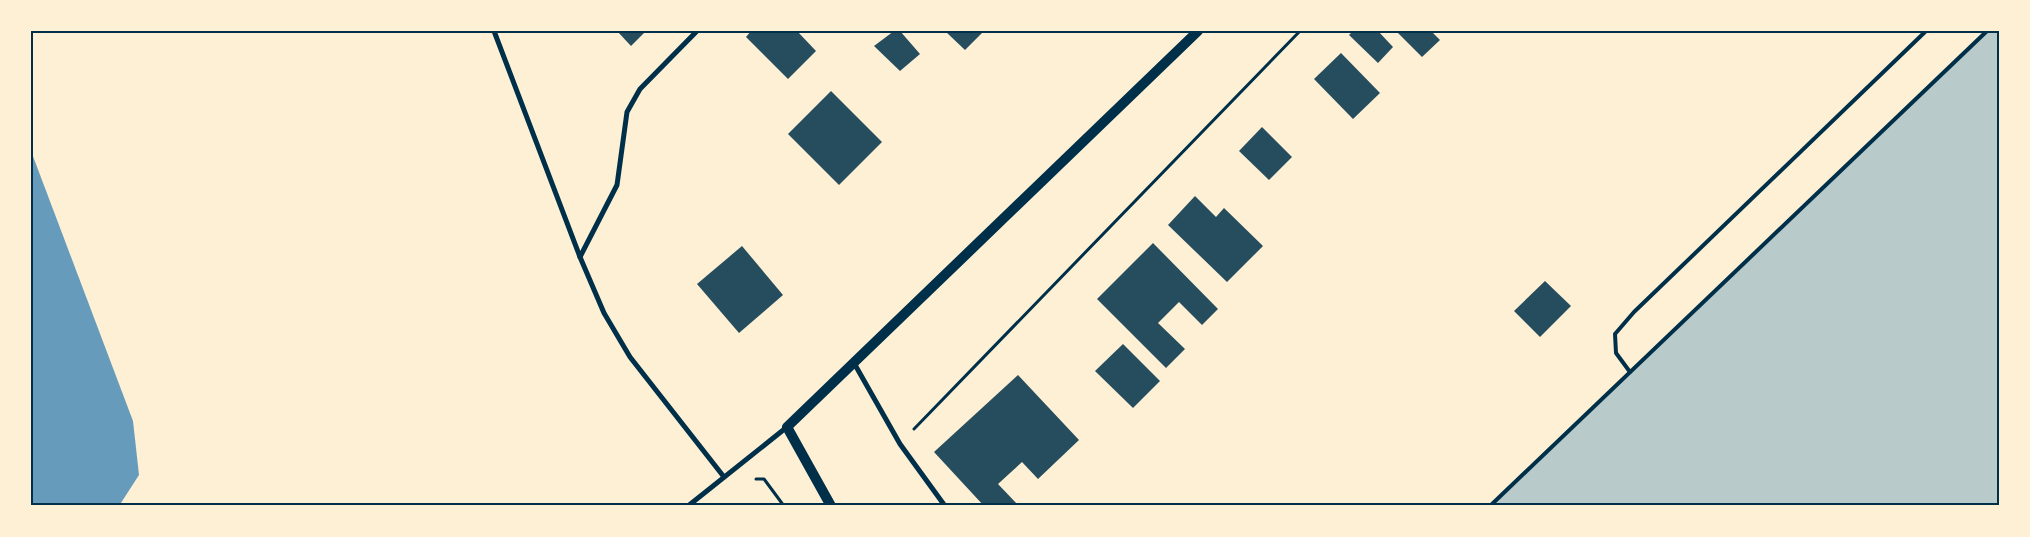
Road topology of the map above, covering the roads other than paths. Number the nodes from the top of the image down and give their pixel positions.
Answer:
1 (494, 31) edge
2 (697, 31) edge
3 (1198, 31) edge
4 (1926, 31) edge
5 (1987, 31) edge
6 (580, 257) junction
7 (854, 363) junction
8 (1630, 372) junction
9 (787, 427) junction
10 (724, 477) junction
11 (688, 506) edge
12 (831, 506) edge
13 (945, 506) edge
14 (1490, 506) edge

1 - 6 street
2 - 6 street
3 - 7 main road
4 - 8 lane
5 - 8 lane
6 - 10 street
7 - 9 main road
7 - 13 street
8 - 14 lane
9 - 10 street
9 - 12 main road
10 - 11 street

